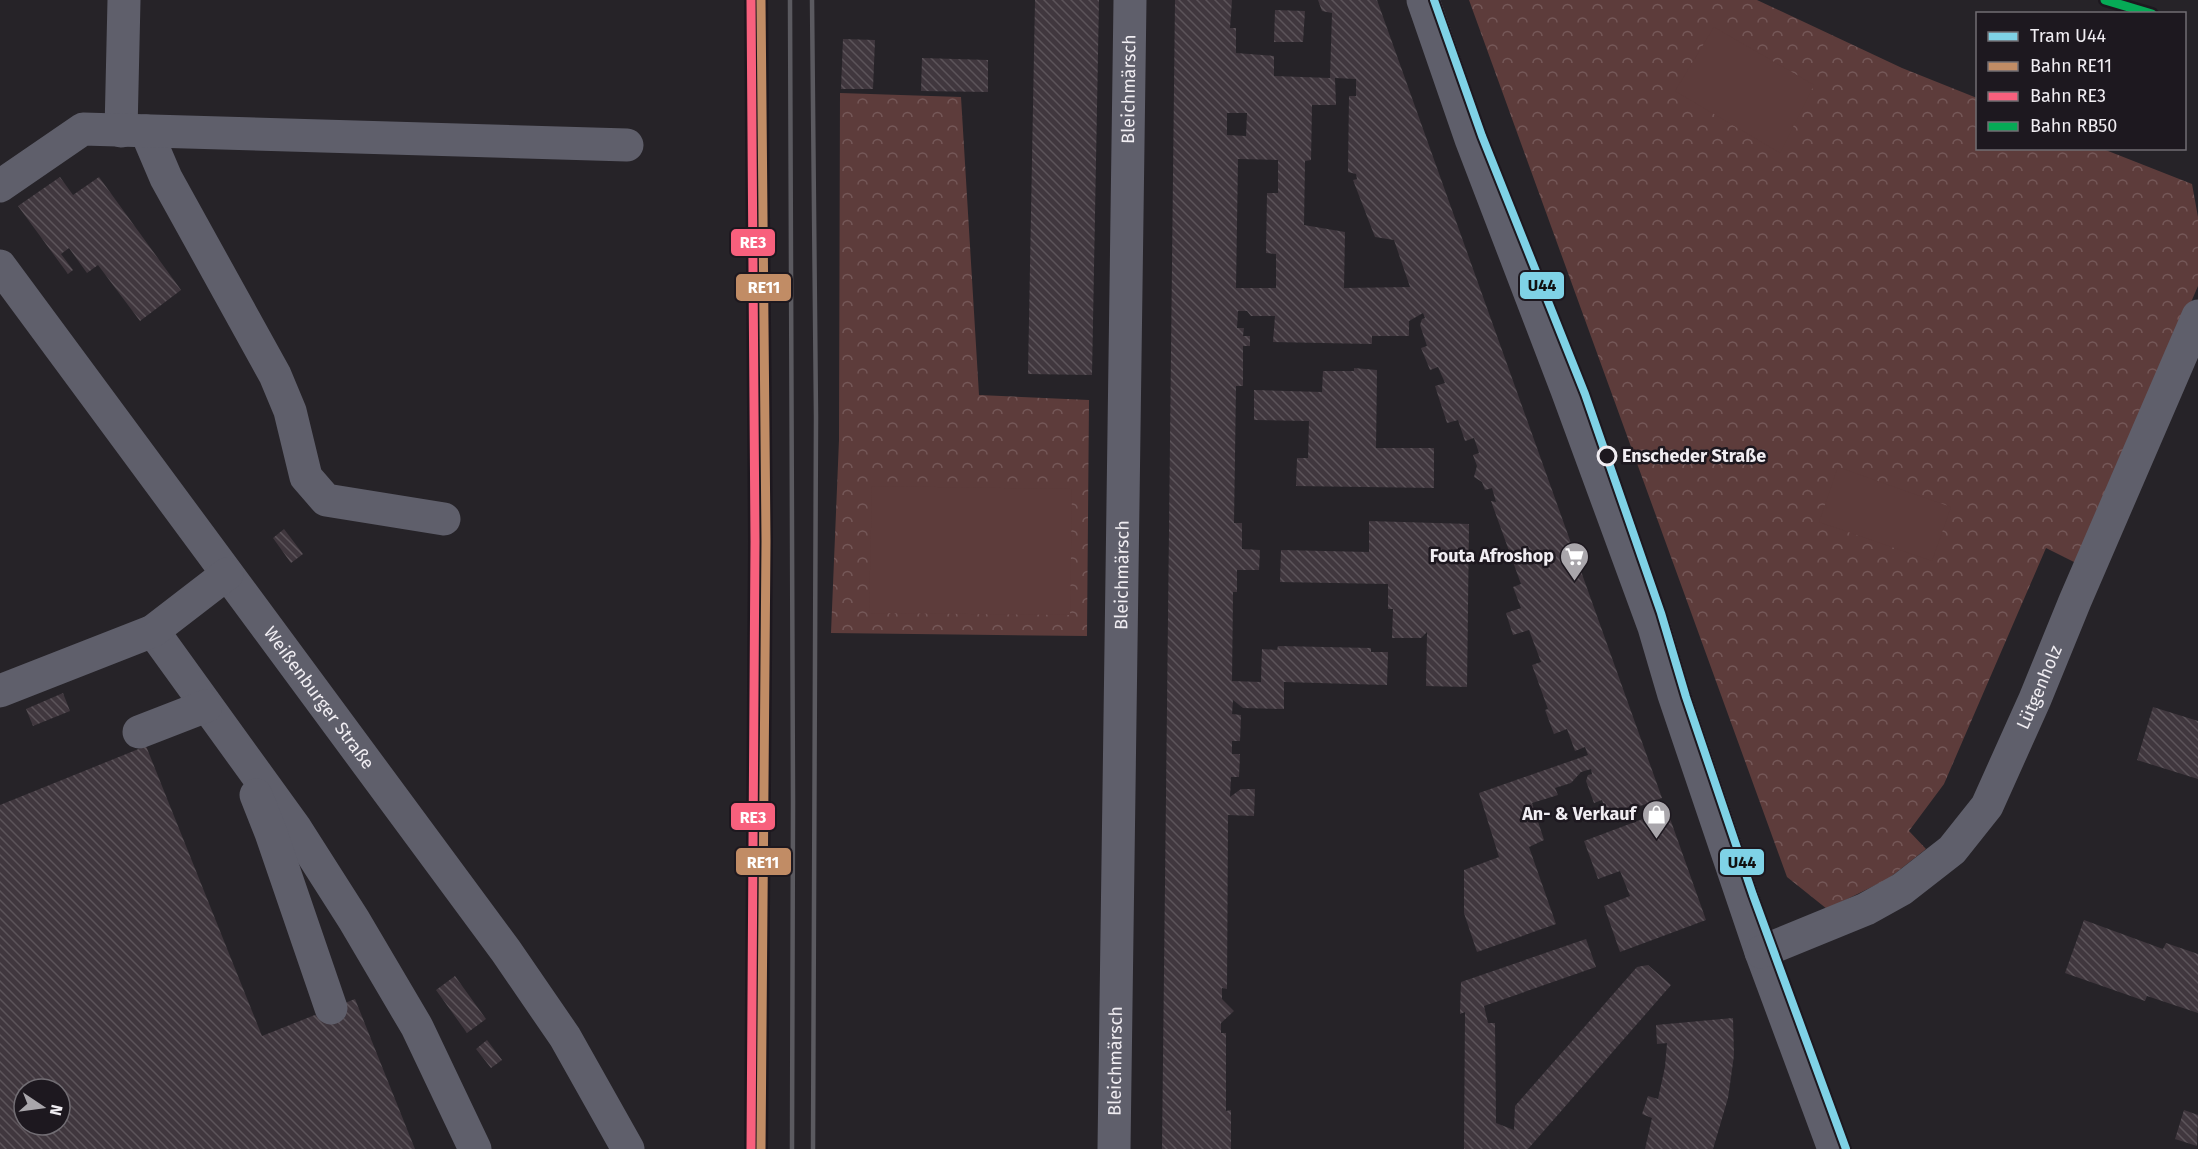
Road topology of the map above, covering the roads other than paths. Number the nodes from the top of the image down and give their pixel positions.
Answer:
1 (124, 0) edge
2 (1130, 0) edge
3 (1423, 0) edge
4 (134, 131) junction
5 (627, 144) dead end
6 (0, 186) edge
7 (0, 266) edge
8 (2198, 316) edge
9 (444, 519) dead end
10 (227, 574) junction
11 (153, 631) junction
12 (0, 691) edge
13 (206, 705) junction
14 (139, 732) dead end
15 (239, 751) junction
16 (1761, 952) junction
17 (331, 1008) dead end
18 (621, 1146) edge
19 (475, 1149) edge
20 (1114, 1149) edge
21 (1834, 1149) edge

1 - 4 street
2 - 20 street, Bleichmärsch
3 - 16 street
4 - 5 street
4 - 6 street
4 - 9 street
7 - 10 street, Weißenburger Straße
8 - 16 street, Lütgenholz
10 - 11 street
10 - 18 street, Weißenburger Straße
11 - 12 street
11 - 13 street
13 - 14 street
13 - 15 street
15 - 17 street
15 - 19 street
16 - 21 street

